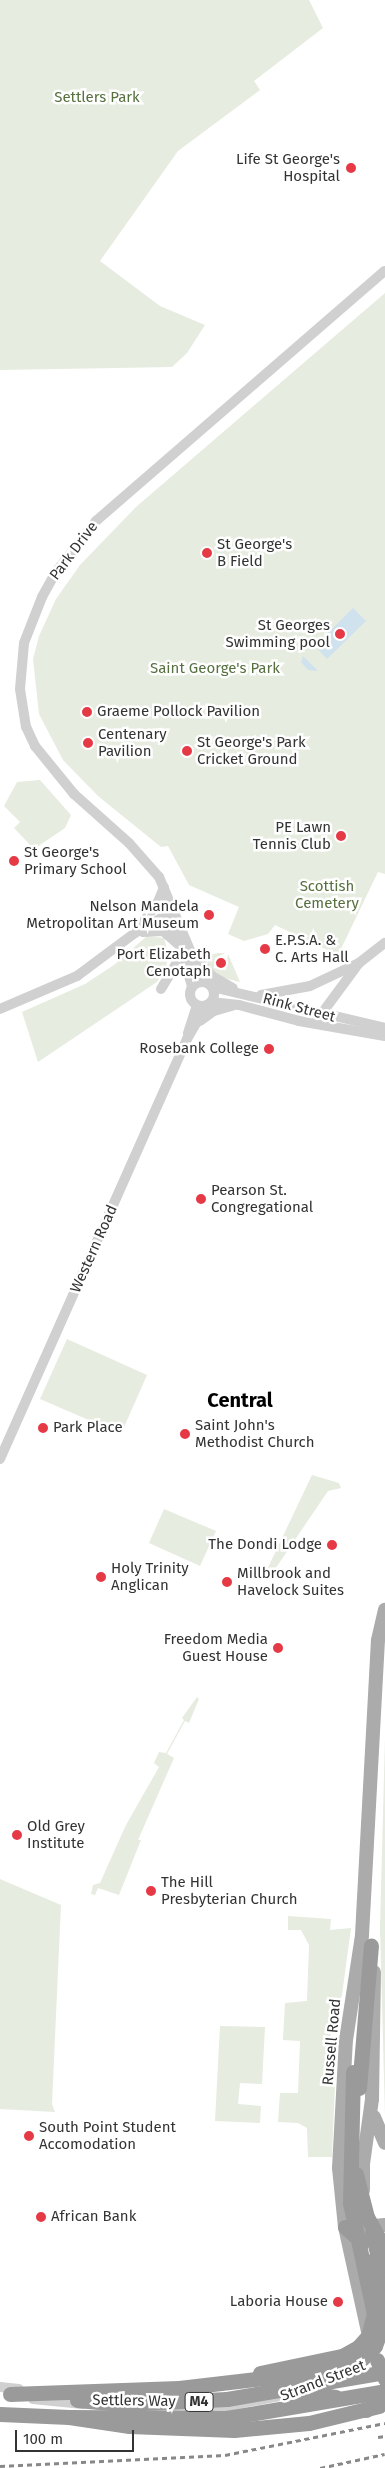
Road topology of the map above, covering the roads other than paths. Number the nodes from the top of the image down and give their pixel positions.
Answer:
1 (385, 271) edge
2 (164, 886) junction
3 (171, 907) junction
4 (135, 933) junction
5 (125, 942) junction
6 (385, 943) edge
7 (183, 948) junction
8 (359, 963) junction
9 (203, 981) junction
10 (192, 986) junction
11 (212, 987) junction
12 (161, 989) dead end
13 (252, 995) junction
14 (205, 1004) junction
15 (239, 1005) junction
16 (0, 1009) edge
17 (317, 1018) junction
18 (198, 1023) junction
19 (385, 1028) edge
20 (385, 1036) edge
21 (187, 1039) junction
22 (0, 1459) edge
23 (385, 1610) edge
24 (366, 1951) junction
25 (356, 2072) junction
26 (372, 2099) junction
27 (385, 2143) edge
28 (360, 2169) junction
29 (371, 2238) edge
30 (385, 2264) edge
31 (385, 2284) edge
32 (382, 2305) edge
33 (381, 2355) edge
34 (385, 2379) edge
35 (210, 2384) junction
36 (385, 2391) edge
37 (301, 2392) junction
38 (3, 2393) edge
39 (385, 2402) edge
40 (0, 2414) edge
41 (69, 2417) junction

1 - 2 street, Park Drive
2 - 3 street, Park Drive
2 - 4 street
3 - 4 street
3 - 7 street, Park Drive
4 - 5 street
5 - 7 street
5 - 16 street
6 - 8 street
7 - 9 street, Park Drive
7 - 10 street, Park Drive
7 - 12 street
7 - 13 street
8 - 13 street
8 - 17 street
9 - 10 street
9 - 11 street
10 - 14 street, Park Drive
11 - 13 street, Rink Street
11 - 14 street
13 - 17 street, Rink Street
14 - 15 street, Rink Street
14 - 18 street, Western Road
14 - 21 street, Western Road
15 - 17 street, Rink Street
15 - 18 street
17 - 19 street, Rink Street
17 - 20 street, Rink Street
18 - 21 street, Western Road
21 - 22 street, Western Road
23 - 24 main road, Russell Road
24 - 25 highway
24 - 26 main road, Russell Road
24 - 29 main road, Russell Road
25 - 28 highway
25 - 35 highway, bridge
26 - 27 main road
26 - 28 main road, Russell Road
28 - 29 highway, bridge
28 - 29 main road, Russell Road
28 - 32 highway, bridge
29 - 30 highway
29 - 31 highway
29 - 32 highway
29 - 33 main road
32 - 35 highway, bridge
33 - 34 highway
33 - 37 street, Strand Street
33 - 38 street, Strand Street
33 - 38 highway, Settlers Way / M4, bridge
35 - 38 highway, bridge
36 - 41 highway, Settlers Way / M4, bridge
37 - 38 street, Strand Street
37 - 39 highway
39 - 41 highway, bridge
40 - 41 highway, Settlers Way / M4

